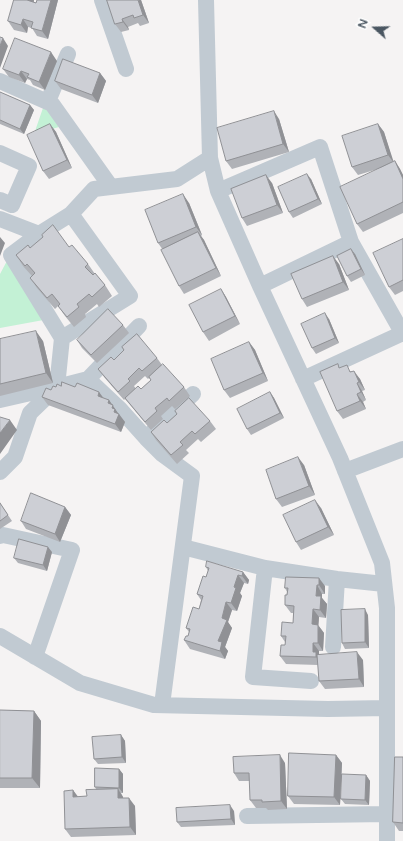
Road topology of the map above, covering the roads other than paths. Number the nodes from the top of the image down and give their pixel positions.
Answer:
1 (102, 0) edge
2 (206, 0) edge
3 (68, 54) dead end
4 (126, 69) dead end
5 (0, 82) edge
6 (48, 101) junction
7 (0, 153) edge
8 (210, 158) junction
9 (111, 187) junction
10 (218, 191) junction
11 (0, 200) edge
12 (71, 214) junction
13 (0, 219) edge
14 (40, 234) junction
15 (351, 242) junction
16 (260, 286) junction
17 (139, 326) dead end
18 (403, 333) edge
19 (62, 338) junction
20 (88, 379) junction
21 (303, 379) junction
22 (57, 387) junction
23 (193, 394) dead end
24 (132, 398) edge
25 (0, 400) edge
26 (120, 409) junction
27 (146, 438) junction
28 (403, 449) edge
29 (345, 471) junction
30 (0, 472) edge
31 (0, 536) edge
32 (183, 547) junction
33 (265, 568) junction
34 (337, 579) junction
35 (384, 584) junction
36 (0, 636) edge
37 (333, 648) dead end
38 (35, 657) junction
39 (312, 681) dead end
40 (162, 706) junction
41 (387, 708) junction
42 (387, 814) junction
43 (248, 816) dead end
44 (388, 841) edge

1 - 4 street
2 - 8 street
3 - 6 street
5 - 6 street
6 - 9 street
7 - 11 street
8 - 9 street
8 - 10 street
9 - 12 street
10 - 15 street
10 - 16 street
12 - 14 street
12 - 19 street
13 - 14 street
14 - 19 street
15 - 16 street
15 - 18 street
16 - 21 street
17 - 20 street
18 - 21 street
19 - 22 street
20 - 22 street
20 - 26 street
21 - 29 street
22 - 25 street
22 - 30 street
23 - 27 street
24 - 26 street
26 - 27 street
27 - 32 street
28 - 29 street
29 - 35 street
31 - 38 street
32 - 33 street
32 - 40 street
33 - 34 street
33 - 39 street
34 - 35 street
34 - 37 street
35 - 41 street
36 - 38 street
38 - 40 street
40 - 41 street
41 - 42 street
42 - 43 street
42 - 44 street

